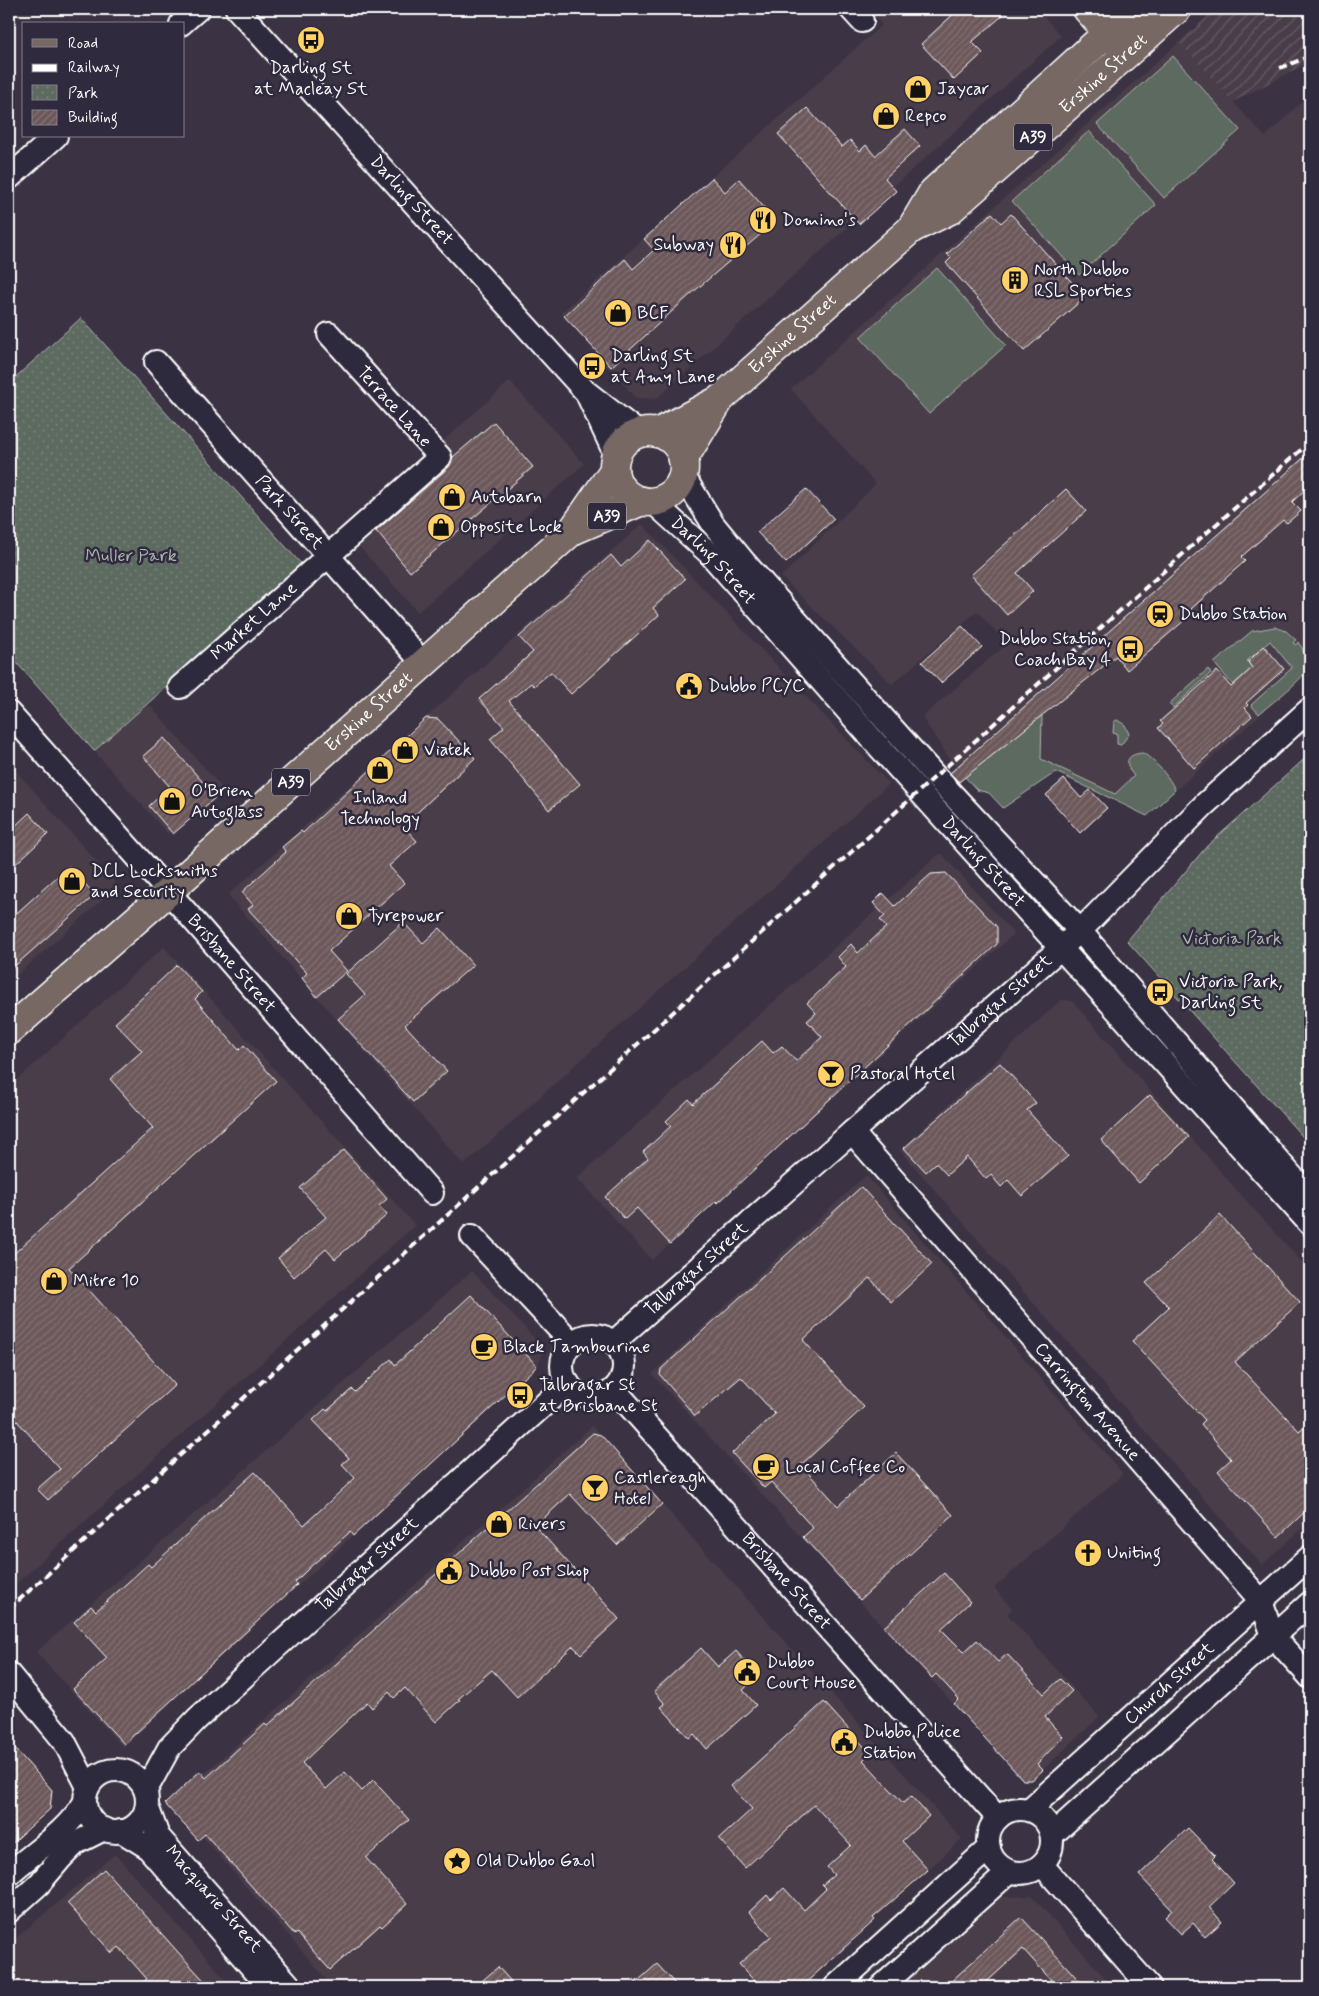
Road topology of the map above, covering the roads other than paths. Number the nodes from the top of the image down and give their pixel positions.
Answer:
1 (198, 9) edge
2 (237, 9) edge
3 (1087, 9) edge
4 (1177, 9) edge
5 (1128, 10) edge
6 (183, 22) edge
7 (1107, 32) junction
8 (1148, 35) junction
9 (1127, 54) junction
10 (54, 138) edge
11 (9, 178) edge
12 (911, 229) junction
13 (329, 334) dead end
14 (156, 362) dead end
15 (585, 391) junction
16 (719, 400) junction
17 (649, 433) junction
18 (615, 463) junction
19 (683, 467) junction
20 (647, 502) junction
21 (572, 531) junction
22 (328, 556) junction
23 (424, 664) junction
24 (180, 687) dead end
25 (1310, 709) edge
26 (9, 713) edge
27 (168, 892) junction
28 (1080, 931) junction
29 (1061, 947) junction
30 (9, 1031) edge
31 (852, 1132) junction
32 (432, 1193) dead end
33 (1310, 1197) edge
34 (1310, 1224) edge
35 (472, 1236) dead end
36 (614, 1342) junction
37 (572, 1343) junction
38 (568, 1383) junction
39 (614, 1389) junction
40 (1310, 1557) edge
41 (1261, 1601) junction
42 (1310, 1603) edge
43 (1273, 1636) junction
44 (9, 1674) edge
45 (1310, 1678) edge
46 (64, 1741) junction
47 (169, 1748) junction
48 (118, 1771) junction
49 (87, 1795) junction
50 (146, 1798) junction
51 (1029, 1810) junction
52 (998, 1818) junction
53 (113, 1830) junction
54 (1052, 1834) junction
55 (988, 1848) junction
56 (1042, 1865) junction
57 (1009, 1872) junction
58 (9, 1874) edge
59 (9, 1912) edge
60 (269, 1987) edge
61 (291, 1987) edge
62 (835, 1987) edge
63 (881, 1987) edge
64 (1150, 1987) edge

1 - 6 street
2 - 15 street, Darling Street
3 - 7 main road
4 - 8 main road, Erskine Street
5 - 7 main road, Erskine Street / A39
5 - 8 main road, A39
7 - 9 main road
7 - 12 main road, Erskine Street / A39
8 - 9 main road, Erskine Street / A39
9 - 12 main road, Erskine Street / A39
10 - 11 street
12 - 16 main road, Erskine Street / A39
13 - 22 street, Terrace Lane
14 - 22 street, Park Street
15 - 17 street, Darling Street
15 - 18 street, Darling Street
16 - 17 main road, Erskine Street / A39
16 - 19 main road, Erskine Street / A39
17 - 18 main road, A39
17 - 19 main road
18 - 20 main road, A39
18 - 21 main road, Erskine Street / A39
19 - 20 main road, A39
19 - 28 street, Darling Street
20 - 21 main road, Erskine Street / A39
20 - 29 street, Darling Street
21 - 23 main road, Erskine Street / A39
22 - 23 street, Park Street
22 - 24 street, Market Lane
23 - 27 main road, Erskine Street / A39
25 - 28 street, Talbragar Street
26 - 27 street, Brisbane Street
27 - 30 main road, Erskine Street / A39
27 - 32 street, Brisbane Street
28 - 29 street, Talbragar Street
28 - 33 street, Darling Street
29 - 31 street, Talbragar Street
29 - 34 street, Darling Street
31 - 36 street, Talbragar Street
31 - 41 street, Carrington Avenue
35 - 37 street
36 - 37 street
36 - 39 street
37 - 38 street
38 - 39 street
38 - 47 street, Talbragar Street
39 - 52 street, Brisbane Street
40 - 41 street, Church Street
41 - 43 street, Carrington Avenue
41 - 51 street, Church Street
42 - 43 street, Church Street
43 - 45 street, Carrington Avenue
43 - 54 street, Church Street
44 - 46 street
46 - 48 street
46 - 49 street
47 - 48 street, Talbragar Street
47 - 50 street, Talbragar Street
48 - 49 street
48 - 50 street
49 - 53 street
49 - 58 street
50 - 53 street
50 - 61 street, Macquarie Street
51 - 52 street
51 - 54 street
52 - 55 street
53 - 59 street
53 - 60 street, Macquarie Street
54 - 56 street
55 - 57 street
55 - 62 street
56 - 57 street
56 - 64 street
57 - 63 street

